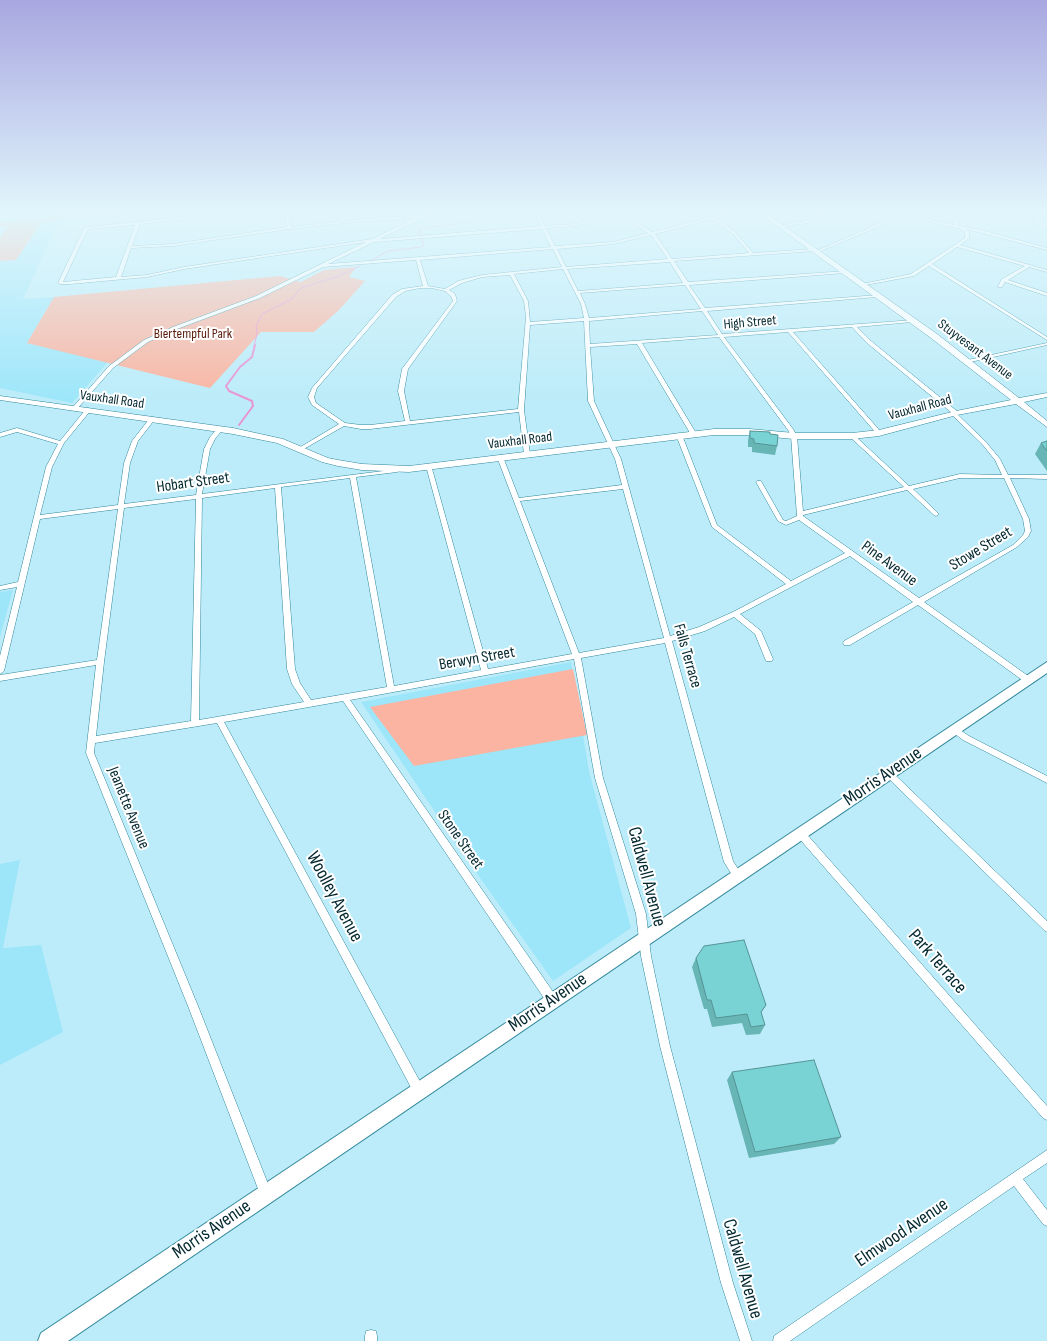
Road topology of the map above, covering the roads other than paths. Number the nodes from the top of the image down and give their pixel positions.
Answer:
1 (63, 276) edge
2 (119, 276) edge
3 (149, 276) edge
4 (304, 276) edge
5 (423, 276) edge
6 (498, 276) edge
7 (513, 276) edge
8 (569, 276) edge
9 (681, 276) edge
10 (798, 276) edge
11 (850, 276) edge
12 (909, 276) edge
13 (947, 276) edge
14 (1012, 276) edge
15 (118, 279) junction
16 (1004, 280) junction
17 (686, 284) junction
18 (862, 285) junction
19 (1000, 286) dead end
20 (426, 287) junction
21 (446, 290) junction
22 (577, 292) junction
23 (1047, 295) edge
24 (877, 296) junction
25 (702, 309) junction
26 (586, 318) junction
27 (912, 321) junction
28 (528, 324) junction
29 (854, 326) junction
30 (790, 331) junction
31 (721, 336) junction
32 (1047, 339) edge
33 (638, 343) junction
34 (1047, 344) edge
35 (588, 346) junction
36 (966, 360) junction
37 (1047, 395) edge
38 (0, 398) edge
39 (1017, 400) junction
40 (75, 408) junction
41 (88, 410) junction
42 (521, 410) junction
43 (955, 413) junction
44 (152, 419) junction
45 (408, 423) junction
46 (344, 424) junction
47 (1047, 425) edge
48 (220, 429) junction
49 (693, 433) junction
50 (879, 433) junction
51 (0, 435) edge
52 (679, 435) junction
53 (794, 436) junction
54 (852, 436) junction
55 (61, 443) junction
56 (612, 443) junction
57 (300, 449) junction
58 (527, 454) junction
59 (500, 457) junction
60 (429, 466) junction
61 (409, 469) junction
62 (353, 476) junction
63 (1006, 476) junction
64 (1047, 477) edge
65 (759, 482) dead end
66 (278, 486) junction
67 (624, 487) junction
68 (907, 488) junction
69 (199, 496) junction
70 (517, 500) junction
71 (120, 507) junction
72 (936, 514) dead end
73 (800, 516) junction
74 (36, 518) junction
75 (850, 553) junction
76 (21, 584) junction
77 (790, 585) junction
78 (0, 588) edge
79 (917, 601) junction
80 (734, 614) junction
81 (667, 640) junction
82 (847, 643) dead end
83 (577, 657) junction
84 (769, 659) dead end
85 (100, 662) junction
86 (1047, 667) edge
87 (0, 671) edge
88 (485, 673) junction
89 (0, 678) edge
90 (1028, 680) junction
91 (391, 688) junction
92 (344, 697) junction
93 (309, 703) junction
94 (219, 720) junction
95 (195, 724) junction
96 (954, 730) junction
97 (91, 740) junction
98 (889, 774) junction
99 (1047, 780) edge
100 (800, 833) junction
101 (737, 875) junction
102 (1047, 927) edge
103 (645, 938) junction
104 (552, 1000) junction
105 (418, 1091) junction
106 (1047, 1114) edge
107 (1047, 1156) edge
108 (1016, 1178) junction
109 (266, 1194) junction
110 (1047, 1220) edge
111 (49, 1341) edge
112 (746, 1341) edge
113 (779, 1341) edge

1 - 15 street
2 - 15 street
3 - 15 street
4 - 40 street
5 - 20 street
6 - 21 street
7 - 28 street
8 - 22 street, Falls Terrace
9 - 17 street
10 - 17 street
11 - 18 street, Stuyvesant Avenue
12 - 18 street
13 - 32 street
14 - 16 street
16 - 19 street
16 - 23 street
17 - 22 street
17 - 25 street
18 - 24 street, Stuyvesant Avenue
20 - 21 street
20 - 46 street
21 - 45 street
22 - 26 street, Falls Terrace
24 - 25 street
24 - 27 street, Stuyvesant Avenue
25 - 26 street
25 - 31 street
26 - 28 street
26 - 35 street, Falls Terrace
27 - 29 street, High Street
27 - 36 street, Stuyvesant Avenue
28 - 42 street
29 - 30 street, High Street
29 - 43 street, Stowe Street
30 - 31 street, High Street
30 - 50 street
31 - 33 street, High Street
31 - 53 street
33 - 35 street, High Street
33 - 49 street
34 - 36 street
35 - 56 street, Falls Terrace
36 - 39 street, Stuyvesant Avenue
37 - 39 street, Vauxhall Road
38 - 40 street, Vauxhall Road
39 - 43 street, Vauxhall Road
39 - 47 street, Stuyvesant Avenue
40 - 41 street, Vauxhall Road
41 - 44 street, Vauxhall Road
41 - 55 street
42 - 45 street
42 - 58 street
43 - 50 street, Vauxhall Road
43 - 63 street, Stowe Street
44 - 48 street, Vauxhall Road
44 - 71 street, Jeanette Avenue
45 - 46 street
46 - 57 street
48 - 57 street, Vauxhall Road
48 - 69 street
49 - 52 street, Vauxhall Road
49 - 53 street, Vauxhall Road
50 - 54 street, Vauxhall Road
51 - 55 street
52 - 56 street, Vauxhall Road
52 - 77 street
53 - 54 street, Vauxhall Road
53 - 73 street
54 - 68 street
55 - 74 street
56 - 58 street, Vauxhall Road
56 - 67 street, Falls Terrace
57 - 61 street, Vauxhall Road
58 - 59 street, Vauxhall Road
59 - 60 street, Vauxhall Road
59 - 70 street, Caldwell Avenue
60 - 61 street, Vauxhall Road
60 - 88 street
61 - 62 street, Hobart Street
62 - 66 street, Hobart Street
62 - 91 street
63 - 64 street
63 - 68 street
63 - 79 street, Stowe Street
65 - 73 street
66 - 69 street, Hobart Street
66 - 93 street
67 - 70 street
67 - 81 street, Falls Terrace
68 - 72 street
68 - 73 street
69 - 71 street, Hobart Street
69 - 95 street
70 - 83 street, Caldwell Avenue
71 - 74 street, Hobart Street
71 - 85 street, Jeanette Avenue
73 - 75 street, Pine Avenue
74 - 76 street
75 - 77 street, Berwyn Street
75 - 79 street, Pine Avenue
76 - 78 street
76 - 87 street
77 - 80 street, Berwyn Street
79 - 82 street, Stowe Street
79 - 90 street, Pine Avenue
80 - 81 street, Berwyn Street
80 - 84 street
81 - 83 street, Berwyn Street
81 - 101 street, Falls Terrace
83 - 88 street, Berwyn Street
83 - 103 street, Caldwell Avenue
85 - 89 street
85 - 97 street, Jeanette Avenue
86 - 90 main road, Morris Avenue
88 - 91 street, Berwyn Street
90 - 96 main road, Morris Avenue
91 - 92 street, Berwyn Street
92 - 93 street, Berwyn Street
92 - 104 street, Stone Street
93 - 94 street, Berwyn Street
94 - 95 street, Berwyn Street
94 - 105 street, Woolley Avenue
95 - 97 street, Berwyn Street
96 - 98 main road, Morris Avenue
96 - 99 street
97 - 109 street, Jeanette Avenue
98 - 100 main road, Morris Avenue
98 - 102 street
100 - 101 main road, Morris Avenue
100 - 106 street, Park Terrace
101 - 103 main road, Morris Avenue
103 - 104 main road, Morris Avenue
103 - 112 street, Caldwell Avenue
104 - 105 main road, Morris Avenue
105 - 109 main road, Morris Avenue
107 - 108 street, Elmwood Avenue
108 - 110 street
108 - 113 street, Elmwood Avenue
109 - 111 main road, Morris Avenue

